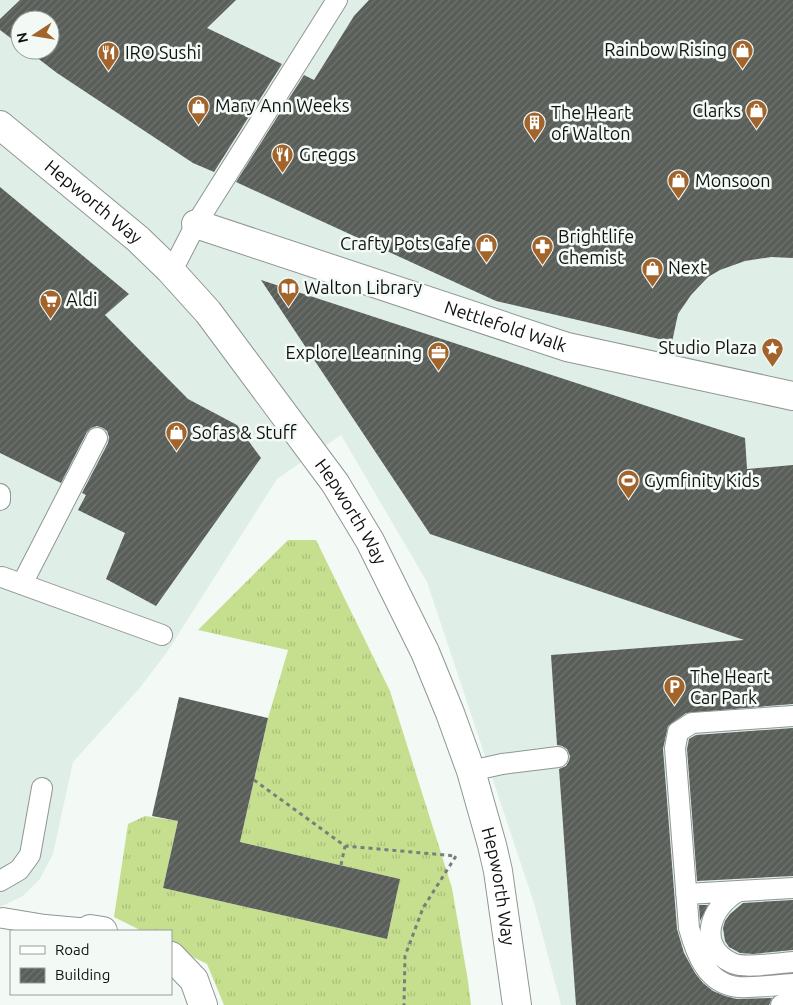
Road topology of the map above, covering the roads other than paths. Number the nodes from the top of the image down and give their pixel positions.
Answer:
1 (337, 0) edge
2 (0, 125) edge
3 (196, 224) junction
4 (170, 270) junction
5 (793, 396) edge
6 (97, 438) dead end
7 (0, 494) edge
8 (0, 500) edge
9 (2, 577) dead end
10 (22, 584) junction
11 (162, 635) dead end
12 (793, 716) edge
13 (558, 757) dead end
14 (471, 771) junction
15 (42, 788) dead end
16 (0, 881) edge
17 (793, 888) edge
18 (739, 891) junction
19 (686, 894) junction
20 (3, 918) dead end
21 (96, 930) edge
22 (172, 957) edge
23 (793, 962) edge
24 (793, 984) edge
25 (793, 1002) edge
26 (203, 1005) edge
27 (517, 1005) edge
28 (781, 1005) edge

1 - 3 lane
2 - 4 main road, Hepworth Way
3 - 4 lane
3 - 5 main road, Nettlefold Walk
4 - 14 main road, Hepworth Way
6 - 10 lane
7 - 8 lane
9 - 10 lane
10 - 11 lane
12 - 19 lane
13 - 14 lane
14 - 27 main road, Hepworth Way
15 - 16 lane
17 - 18 lane
18 - 19 lane
18 - 23 lane
19 - 24 lane
20 - 21 lane
22 - 26 main road
25 - 28 lane

